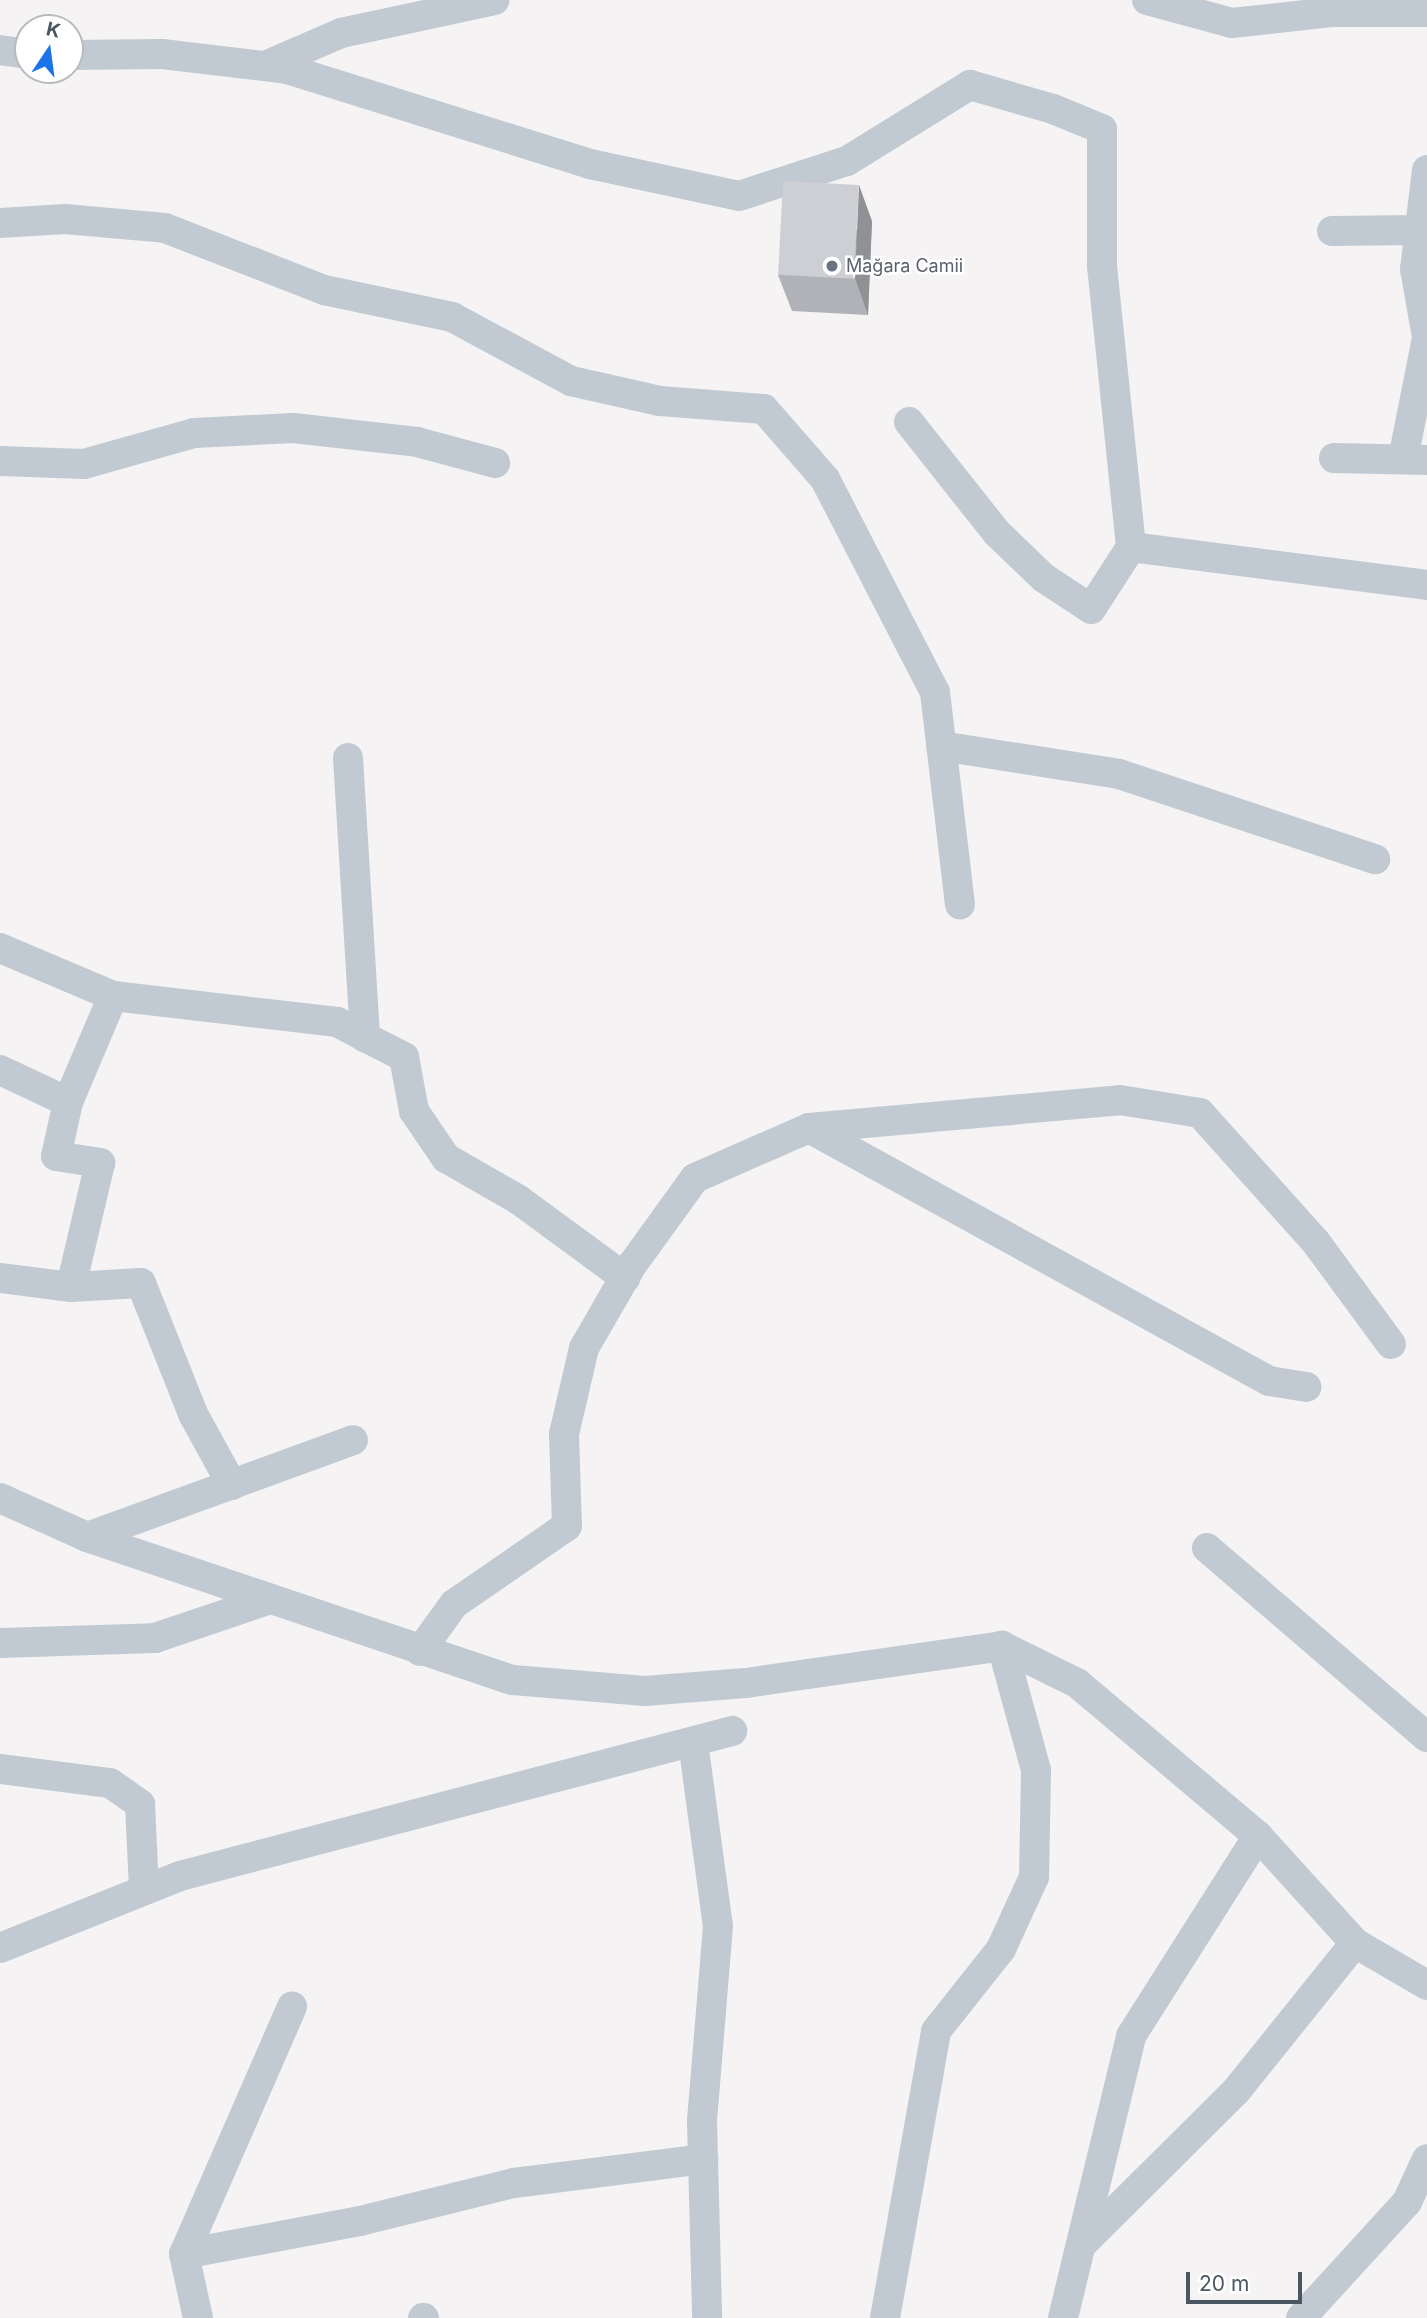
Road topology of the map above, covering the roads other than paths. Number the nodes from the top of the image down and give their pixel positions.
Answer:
1 (495, 0) edge
2 (1147, 0) edge
3 (1427, 12) edge
4 (84, 55) edge
5 (265, 66) junction
6 (1427, 170) edge
7 (0, 223) edge
8 (1332, 230) dead end
9 (1423, 233) edge
10 (1427, 337) edge
11 (909, 422) dead end
12 (1334, 458) dead end
13 (1415, 460) edge
14 (0, 461) edge
15 (495, 463) dead end
16 (1131, 547) junction
17 (1427, 584) edge
18 (941, 746) junction
19 (348, 758) dead end
20 (1375, 859) dead end
21 (960, 905) dead end
22 (0, 948) edge
23 (113, 996) junction
24 (365, 1037) junction
25 (0, 1070) edge
26 (68, 1102) junction
27 (808, 1128) junction
28 (0, 1278) edge
29 (625, 1278) junction
30 (71, 1287) junction
31 (1391, 1344) dead end
32 (1307, 1387) dead end
33 (353, 1440) dead end
34 (232, 1485) junction
35 (0, 1498) edge
36 (88, 1537) junction
37 (1208, 1548) dead end
38 (267, 1600) junction
39 (0, 1643) edge
40 (1002, 1646) junction
41 (420, 1651) junction
42 (732, 1731) dead end
43 (1427, 1737) edge
44 (693, 1742) junction
45 (0, 1769) edge
46 (1258, 1836) junction
47 (144, 1890) junction
48 (1355, 1943) junction
49 (0, 1948) edge
50 (1427, 1985) edge
51 (292, 2007) dead end
52 (703, 2159) junction
53 (1427, 2159) edge
54 (1080, 2246) junction
55 (184, 2254) junction
56 (198, 2318) edge
57 (707, 2318) edge
58 (886, 2318) edge
59 (1063, 2318) edge
60 (1301, 2318) edge

1 - 5 street
2 - 3 street
4 - 5 street
5 - 16 street
6 - 9 street
7 - 18 street
8 - 9 street
9 - 10 street
10 - 13 street
11 - 16 street
12 - 13 street
14 - 15 street
16 - 17 street
18 - 20 street
18 - 21 street
19 - 24 street
22 - 23 street
23 - 24 street
23 - 26 street
24 - 29 street
25 - 26 street
26 - 30 street
27 - 29 street
27 - 31 street
27 - 32 street
28 - 30 street
29 - 41 street
30 - 34 street
33 - 34 street
34 - 36 street
35 - 36 street
36 - 38 street
37 - 43 street
38 - 39 street
38 - 41 street
40 - 41 street
40 - 46 street
40 - 58 street
42 - 44 street
44 - 47 street
44 - 52 street
45 - 47 street
46 - 48 street
46 - 54 street
47 - 49 street
48 - 50 street
48 - 54 street
51 - 55 street
52 - 55 street
52 - 57 street
53 - 60 street
54 - 59 street
55 - 56 street

